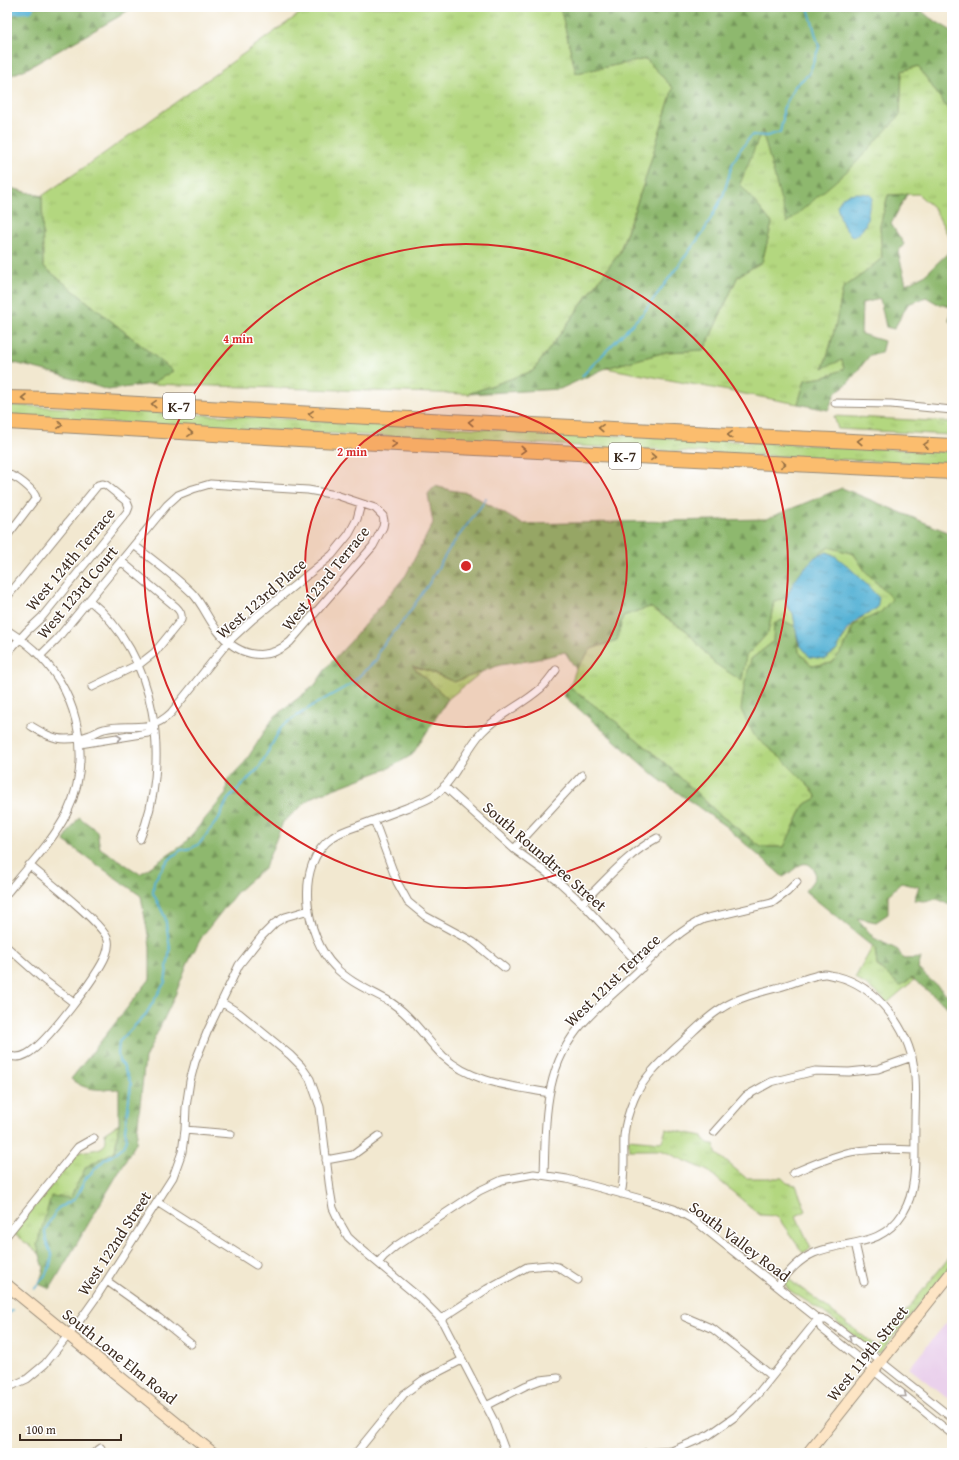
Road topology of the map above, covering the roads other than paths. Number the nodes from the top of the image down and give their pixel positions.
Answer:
1 (7, 398) edge
2 (834, 403) dead end
3 (952, 410) edge
4 (7, 422) edge
5 (952, 446) edge
6 (952, 472) edge
7 (7, 475) edge
8 (361, 504) junction
9 (7, 536) edge
10 (134, 545) junction
11 (120, 562) junction
12 (7, 597) edge
13 (89, 600) junction
14 (7, 630) edge
15 (20, 639) junction
16 (228, 642) junction
17 (7, 653) edge
18 (40, 656) junction
19 (137, 665) junction
20 (556, 670) dead end
21 (92, 687) dead end
22 (155, 724) junction
23 (77, 725) junction
24 (31, 726) dead end
25 (98, 731) junction
26 (80, 741) junction
27 (582, 775) dead end
28 (444, 786) junction
29 (374, 820) junction
30 (657, 838) dead end
31 (140, 839) dead end
32 (514, 849) junction
33 (29, 865) junction
34 (797, 882) dead end
35 (7, 893) edge
36 (582, 903) junction
37 (309, 910) junction
38 (7, 947) edge
39 (505, 968) dead end
40 (642, 968) junction
41 (221, 1002) junction
42 (74, 1003) junction
43 (7, 1055) edge
44 (912, 1057) junction
45 (549, 1093) junction
46 (185, 1130) junction
47 (714, 1132) dead end
48 (231, 1134) dead end
49 (378, 1136) dead end
50 (94, 1138) dead end
51 (914, 1150) junction
52 (326, 1160) junction
53 (793, 1173) dead end
54 (544, 1175) junction
55 (621, 1194) junction
56 (157, 1202) junction
57 (7, 1235) edge
58 (855, 1243) junction
59 (378, 1264) junction
60 (256, 1265) dead end
61 (952, 1272) edge
62 (578, 1280) dead end
63 (107, 1281) junction
64 (864, 1282) dead end
65 (7, 1285) edge
66 (776, 1286) junction
67 (685, 1317) dead end
68 (441, 1319) junction
69 (818, 1319) junction
70 (69, 1335) junction
71 (191, 1344) dead end
72 (462, 1360) junction
73 (881, 1361) junction
74 (874, 1371) junction
75 (772, 1376) junction
76 (558, 1378) dead end
77 (7, 1388) edge
78 (486, 1406) junction
79 (952, 1418) edge
80 (952, 1434) edge
81 (101, 1448) dead end
82 (94, 1453) edge
83 (213, 1453) edge
84 (356, 1453) edge
85 (506, 1453) edge
86 (645, 1453) edge
87 (808, 1453) edge

5 -> 1 highway, K-7
2 - 3 street
4 -> 6 highway, K-7
7 - 9 street
8 - 10 street, West 123rd Court
8 - 16 street, West 123rd Place
8 - 16 street, West 123rd Terrace
10 - 11 street, West 123rd Court
10 - 16 street
11 - 13 street, West 123rd Court
11 - 19 street
12 - 15 street, West 124th Terrace
13 - 18 street, West 123rd Court
13 - 19 street
14 - 15 street
15 - 17 street, West 124th Terrace
15 - 18 street
16 - 22 street, West 123rd Place
18 - 23 street
19 - 21 street
19 - 22 street
20 - 28 street
22 - 25 street, West 123rd Place
26 -> 22 street, West 123rd Place
22 - 31 street
23 - 25 street
23 - 26 street
24 - 26 street
25 - 26 street, West 123rd Place
26 - 33 street
27 - 32 street
28 - 29 street
28 - 32 street, South Roundtree Street
29 - 37 street
29 - 39 street
30 - 36 street
32 - 36 street, South Roundtree Street
33 - 35 street
33 - 42 street
34 - 40 street, West 121st Terrace
36 - 40 street, South Roundtree Street
37 - 41 street, West 122nd Street
37 - 45 street
38 - 42 street
40 - 45 street, West 121st Terrace
41 - 46 street, West 122nd Street
41 - 52 street
42 - 43 street
44 - 47 street
44 - 51 street
44 - 55 street
45 - 54 street, West 121st Terrace
46 - 48 street
46 - 56 street, West 122nd Street
49 - 52 street
50 - 57 street
51 - 53 street
51 - 58 street
52 - 59 street
54 - 55 street, South Valley Road
54 - 59 street
55 - 66 street, South Valley Road
56 - 60 street
56 - 63 street, West 122nd Street
58 - 64 street
58 - 66 street
59 - 68 street
61 - 73 street, West 119th Street
62 - 68 street
63 - 70 street, West 122nd Street
63 - 71 street
65 - 70 street, South Lone Elm Road
66 - 69 street, South Valley Road
67 - 75 street
68 - 72 street
73 -> 69 street, South Valley Road
69 - 74 street, South Valley Road
69 - 75 street
70 - 77 street, West 122nd Street
70 - 83 street, South Lone Elm Road
72 - 78 street
72 - 84 street
73 - 74 street, West 119th Street
73 - 79 street, South Valley Road
74 -> 80 street, South Valley Road
74 - 87 street, West 119th Street
75 - 86 street
76 - 78 street
78 - 85 street
81 - 82 street

